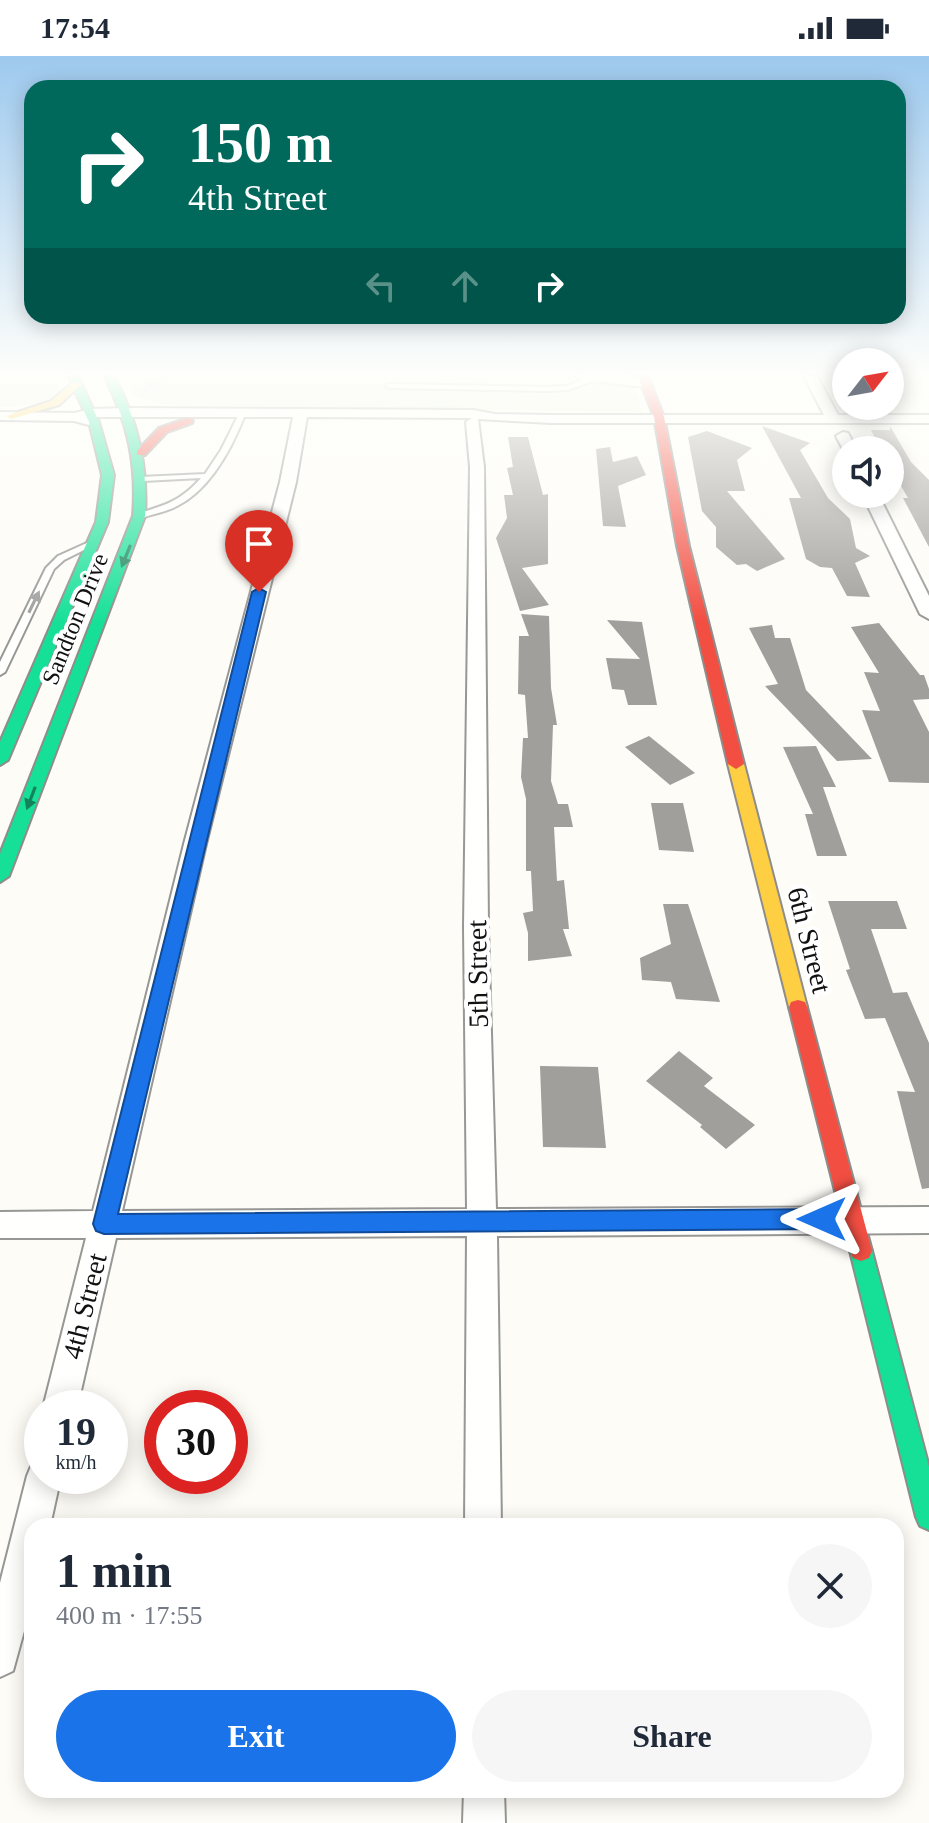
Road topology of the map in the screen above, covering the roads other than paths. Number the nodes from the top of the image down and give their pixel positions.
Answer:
1 (102, 458) edge
2 (141, 458) edge
3 (218, 458) edge
4 (292, 458) edge
5 (480, 458) edge
6 (667, 458) edge
7 (204, 476) junction
8 (143, 479) junction
9 (877, 508) edge
10 (139, 516) junction
11 (96, 543) junction
12 (929, 614) edge
13 (0, 672) edge
14 (0, 760) edge
15 (0, 876) edge
16 (853, 1219) junction
17 (929, 1220) edge
18 (482, 1222) junction
19 (104, 1224) junction
20 (0, 1225) edge
21 (64, 1390) edge
22 (40, 1494) edge
23 (929, 1517) edge
24 (34, 1518) edge
25 (483, 1518) edge
26 (24, 1559) edge
27 (0, 1658) edge
28 (484, 1798) edge
29 (484, 1823) edge

1 - 11 main road, Sandton Drive
2 - 8 main road, Sandton Drive
3 - 7 lane
4 - 19 street, 4th Street
5 - 18 street, 5th Street
6 - 16 main road, 6th Street
7 - 8 lane
7 - 10 lane
8 - 10 main road, Sandton Drive
9 - 12 street
10 -> 15 main road, Sandton Drive
13 -> 11 lane
11 - 14 main road, Sandton Drive
16 - 17 street
16 - 18 street
16 - 23 main road, 6th Street
18 - 19 street
18 - 25 street, 5th Street
19 - 20 street
19 - 21 street, 4th Street
22 - 24 street
26 - 27 street
28 - 29 street

